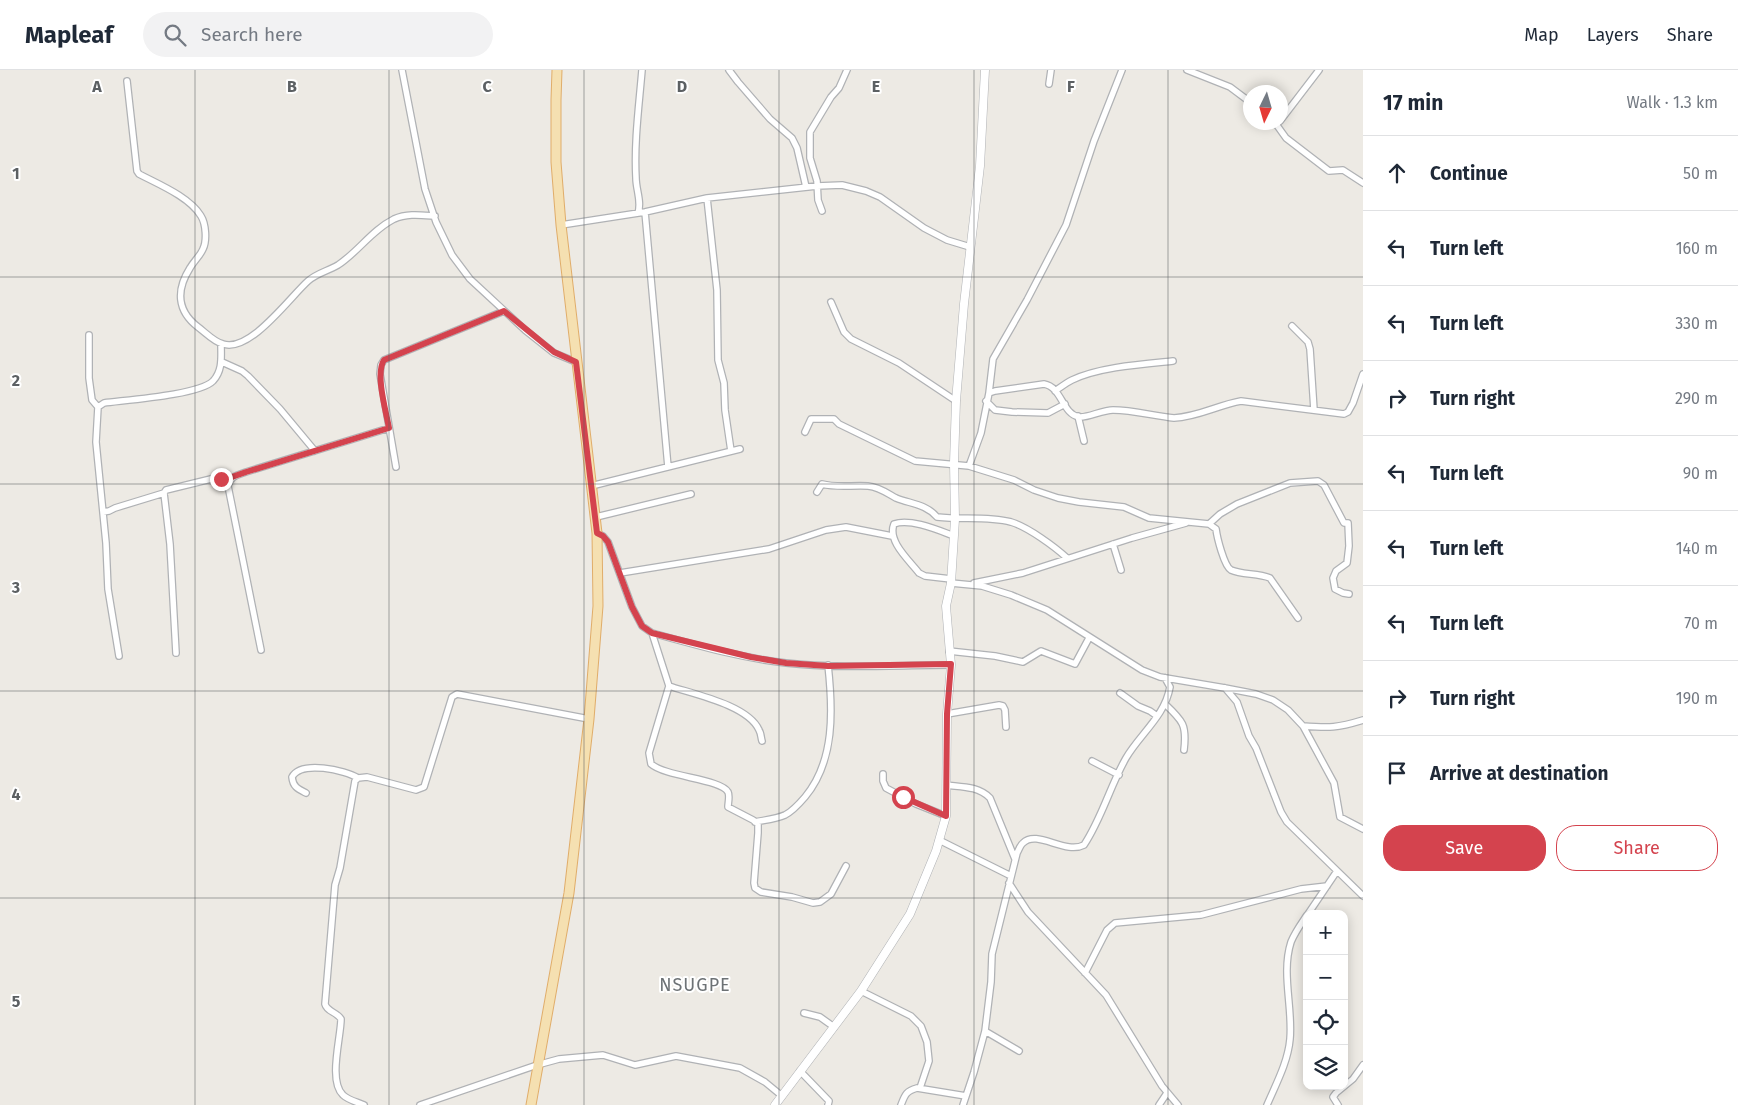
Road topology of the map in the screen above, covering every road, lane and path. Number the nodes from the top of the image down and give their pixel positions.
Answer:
1 (402, 70) edge
2 (557, 70) edge
3 (642, 70) edge
4 (729, 70) edge
5 (847, 70) edge
6 (985, 70) edge
7 (1051, 70) edge
8 (1122, 70) edge
9 (1187, 70) edge
10 (1319, 70) edge
11 (1198, 72) edge
12 (127, 81) dead end
13 (1049, 84) dead end
14 (1243, 97) edge
15 (1288, 108) edge
16 (1282, 130) edge
17 (1363, 183) edge
18 (817, 186) junction
19 (806, 187) junction
20 (707, 198) junction
21 (822, 211) dead end
22 (641, 212) junction
23 (435, 216) junction
24 (561, 225) junction
25 (970, 247) junction
26 (830, 302) dead end
27 (504, 311) junction
28 (1292, 326) dead end
29 (89, 335) dead end
30 (221, 344) junction
31 (1173, 361) dead end
32 (222, 362) junction
33 (576, 362) junction
34 (1363, 374) edge
35 (1055, 390) junction
36 (989, 393) junction
37 (956, 401) junction
38 (986, 401) junction
39 (1065, 404) junction
40 (98, 407) junction
41 (1314, 410) junction
42 (1078, 416) junction
43 (389, 428) junction
44 (805, 432) dead end
45 (1084, 441) dead end
46 (740, 449) dead end
47 (314, 451) junction
48 (731, 451) junction
49 (954, 463) junction
50 (969, 466) junction
51 (396, 467) dead end
52 (668, 468) junction
53 (229, 480) junction
54 (591, 486) junction
55 (817, 492) dead end
56 (164, 493) junction
57 (691, 494) dead end
58 (103, 512) junction
59 (596, 517) junction
60 (956, 519) junction
61 (1190, 523) junction
62 (1209, 524) junction
63 (597, 533) junction
64 (892, 536) junction
65 (954, 536) junction
66 (1113, 544) junction
67 (1067, 558) junction
68 (1121, 570) dead end
69 (620, 573) junction
70 (951, 581) junction
71 (967, 585) junction
72 (1349, 594) dead end
73 (1298, 618) dead end
74 (652, 633) junction
75 (1089, 638) junction
76 (261, 650) dead end
77 (948, 651) junction
78 (176, 653) dead end
79 (119, 656) dead end
80 (951, 664) junction
81 (828, 666) junction
82 (1164, 678) junction
83 (669, 686) junction
84 (1225, 688) junction
85 (1120, 693) dead end
86 (1165, 704) junction
87 (947, 714) junction
88 (1157, 716) junction
89 (589, 719) junction
90 (1363, 720) edge
91 (1303, 726) junction
92 (1006, 727) dead end
93 (762, 741) dead end
94 (1184, 750) dead end
95 (1092, 761) dead end
96 (883, 774) dead end
97 (1119, 775) junction
98 (358, 778) junction
99 (946, 785) junction
100 (306, 793) dead end
101 (946, 816) junction
102 (755, 822) junction
103 (1363, 829) edge
104 (939, 840) junction
105 (1015, 859) junction
106 (846, 866) dead end
107 (1337, 871) junction
108 (1011, 876) junction
109 (1009, 883) junction
110 (1327, 886) junction
111 (1363, 896) edge
112 (1310, 910) edge
113 (1303, 920) edge
114 (1085, 973) junction
115 (861, 990) junction
116 (804, 1013) dead end
117 (834, 1027) junction
118 (985, 1031) junction
119 (1020, 1052) dead end
120 (537, 1065) junction
121 (1363, 1065) edge
122 (800, 1071) junction
123 (920, 1088) junction
124 (1167, 1093) junction
125 (782, 1096) junction
126 (966, 1096) junction
127 (364, 1105) edge
128 (420, 1105) edge
129 (531, 1105) edge
130 (775, 1105) edge
131 (828, 1105) edge
132 (901, 1105) edge
133 (963, 1105) edge
134 (1159, 1105) edge
135 (1178, 1105) edge
136 (1267, 1105) edge
137 (1338, 1105) edge

1 - 23 street
2 - 24 main road
3 - 22 street
4 - 19 street
5 - 18 street
6 - 25 street
7 - 13 street
8 - 36 street
9 - 11 street
10 - 15 street
11 - 14 street
12 - 30 street
16 - 17 street
18 - 19 street
18 - 21 street
18 - 25 street
19 - 20 street
20 - 22 street
20 - 48 street
22 - 24 street
22 - 52 street
23 - 27 street
23 - 30 street
24 - 33 main road
25 - 37 street
26 - 37 street
27 - 33 street
27 - 43 street
28 - 41 street
29 - 40 street
30 - 32 street
31 - 35 street
32 - 40 street
32 - 47 street
33 - 54 main road
34 - 41 street
35 - 36 street
35 - 39 street
36 - 38 street
37 - 49 street
38 - 39 street
38 - 50 street
39 - 42 street
40 - 58 street
41 - 42 street
42 - 45 street
43 - 47 street
43 - 51 street
44 - 49 street
46 - 48 street
47 - 53 street
48 - 52 street
49 - 50 street
49 - 60 street
50 - 61 street
52 - 54 street
53 - 56 street
53 - 76 street
54 - 59 main road
55 - 60 street
56 - 58 street
56 - 78 street
57 - 59 street
58 - 79 street
59 - 63 main road
60 - 65 street
60 - 67 street
61 - 62 street
61 - 66 street
62 - 72 street
62 - 73 street
63 - 69 street
63 - 89 main road
64 - 65 street
64 - 69 street
64 - 70 street
65 - 70 street
66 - 67 street
66 - 68 street
67 - 71 street
69 - 74 street
70 - 71 street
70 - 77 street
71 - 75 street
74 - 81 street
74 - 83 street
75 - 77 street
75 - 82 street
77 - 80 street
80 - 81 street
80 - 87 street
81 - 102 street
82 - 84 street
82 - 86 street
83 - 93 street
83 - 102 street
84 - 91 street
84 - 107 street
85 - 88 street
86 - 88 street
86 - 94 street
87 - 92 street
87 - 99 street
88 - 97 street
89 - 98 street
89 - 120 main road
90 - 91 street
91 - 103 street
95 - 97 street
96 - 101 street
97 - 105 street
98 - 100 street
98 - 127 street
99 - 101 street
99 - 105 street
101 - 104 street
102 - 106 street
104 - 108 street
104 - 115 street
105 - 108 street
107 - 110 street
107 - 111 street
108 - 109 street
109 - 114 street
109 - 118 street
110 - 112 street
110 - 114 street
113 - 136 street
114 - 124 street
115 - 117 street
115 - 123 street
116 - 117 street
117 - 122 street
118 - 119 street
118 - 126 street
120 - 125 street
120 - 128 street
120 - 129 main road
121 - 137 street
122 - 125 street
122 - 131 street
123 - 126 street
123 - 132 street
124 - 134 street
124 - 135 street
125 - 130 street
126 - 133 street

